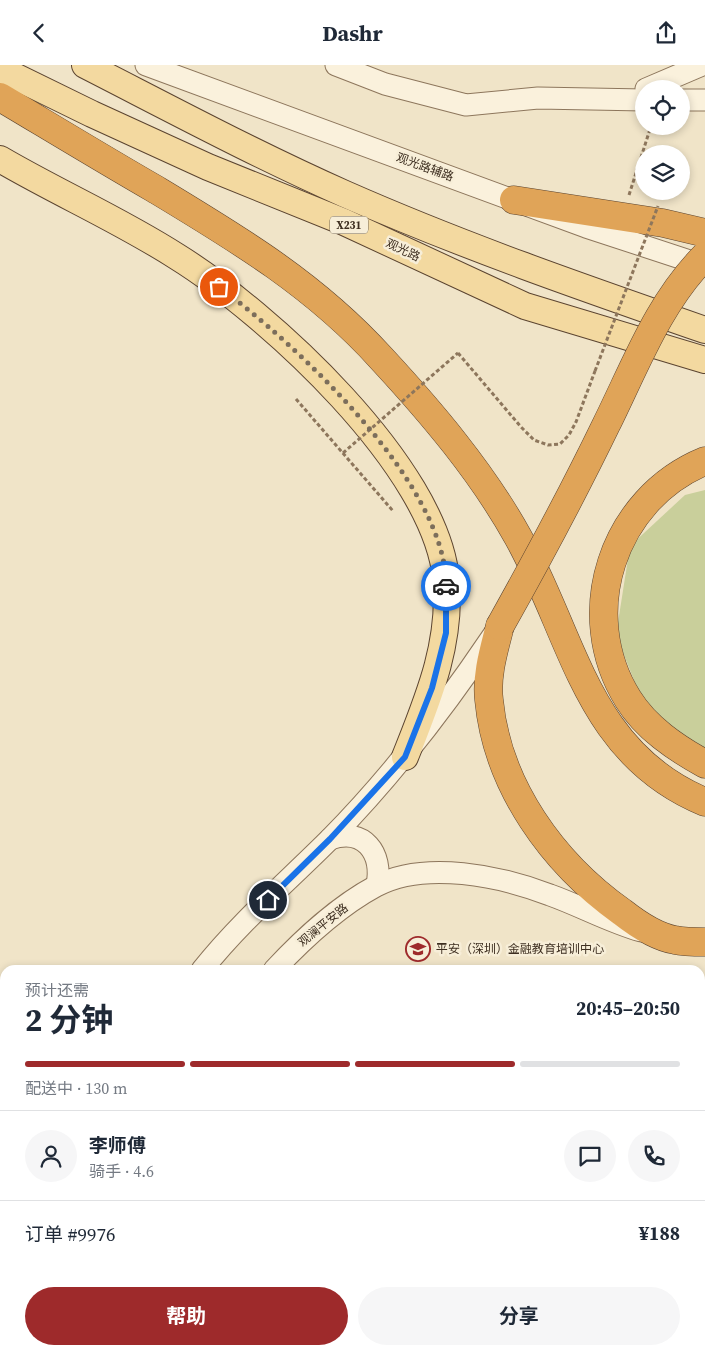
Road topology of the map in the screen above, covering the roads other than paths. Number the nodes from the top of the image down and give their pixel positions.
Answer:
1 (85, 65) edge
2 (146, 65) edge
3 (336, 65) edge
4 (702, 65) edge
5 (0, 69) edge
6 (666, 80) edge
7 (635, 93) edge
8 (0, 97) edge
9 (705, 99) edge
10 (617, 100) junction
11 (635, 100) edge
12 (690, 100) edge
13 (0, 159) edge
14 (514, 200) junction
15 (705, 233) edge
16 (705, 256) edge
17 (705, 266) edge
18 (705, 330) edge
19 (705, 360) edge
20 (705, 461) edge
21 (500, 626) junction
22 (405, 757) junction
23 (705, 764) edge
24 (705, 802) edge
25 (330, 839) junction
26 (377, 885) junction
27 (674, 940) junction
28 (705, 943) edge
29 (206, 965) edge
30 (279, 965) edge

1 - 18 main road, X231
2 - 14 street, 观光路辅路
3 - 10 street
4 - 6 street
5 - 19 main road, 观光路 / X231
7 - 10 street
8 - 24 highway
9 - 12 street
10 - 11 street
13 - 22 main road
14 - 15 highway
14 - 17 street, 观光路辅路
16 - 21 highway, bridge
20 - 23 highway
21 - 22 street
21 - 27 highway
22 - 25 street
25 - 26 street
25 - 29 street
26 - 27 street, 观澜平安路
26 - 30 street, 观澜平安路
27 - 28 highway

